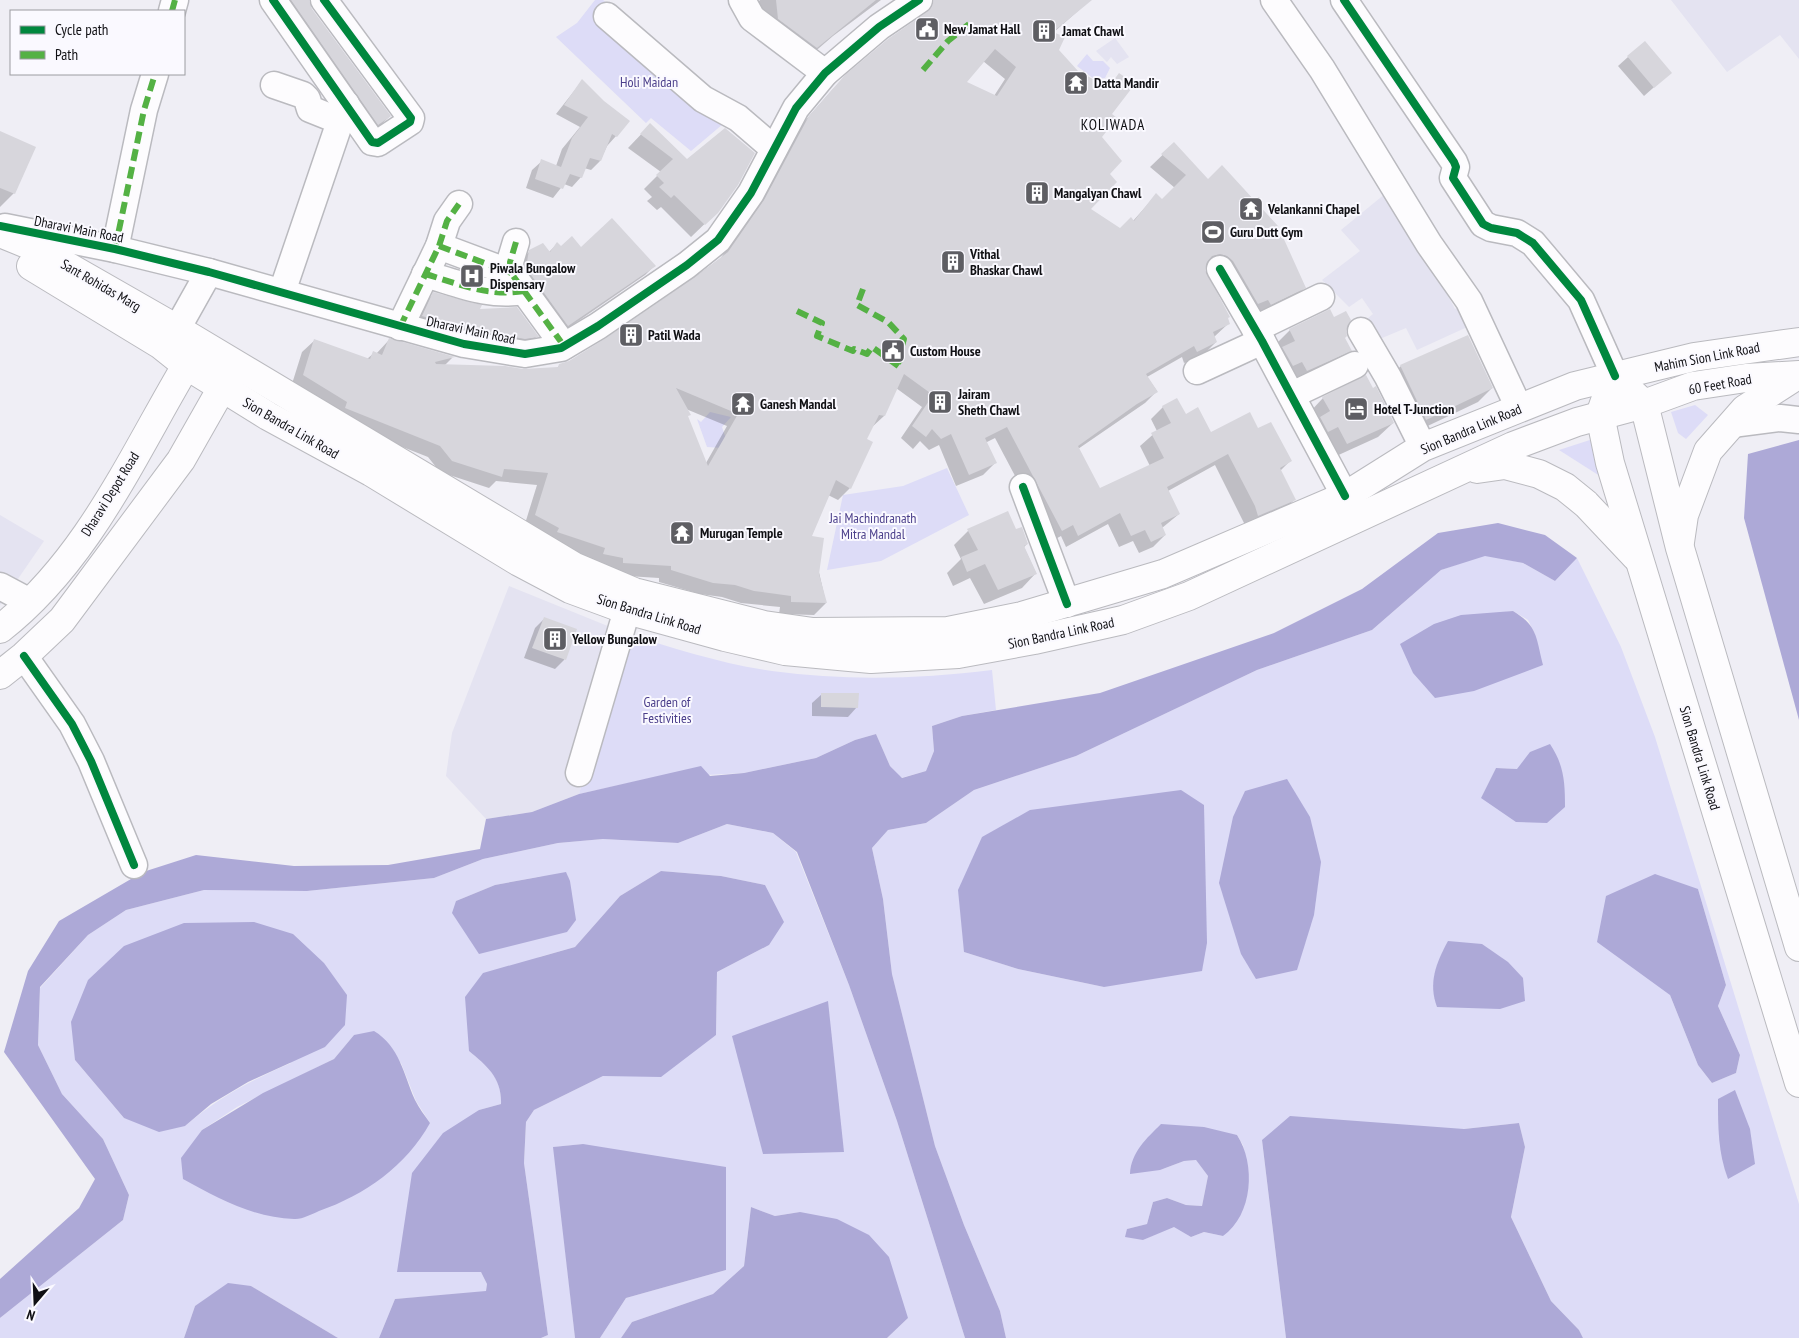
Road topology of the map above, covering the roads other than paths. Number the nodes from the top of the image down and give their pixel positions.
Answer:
1 (273, 0) edge
2 (324, 0) edge
3 (742, 0) edge
4 (919, 0) edge
5 (1274, 0) edge
6 (1344, 0) edge
7 (607, 16) dead end
8 (825, 73) junction
9 (155, 75) edge
10 (274, 85) dead end
11 (343, 112) junction
12 (774, 149) junction
13 (458, 204) dead end
14 (0, 226) edge
15 (0, 233) edge
16 (516, 242) dead end
17 (439, 246) junction
18 (115, 249) junction
19 (0, 252) edge
20 (1220, 269) dead end
21 (209, 272) junction
22 (425, 274) junction
23 (518, 282) junction
24 (282, 292) junction
25 (1321, 297) dead end
26 (400, 326) junction
27 (1361, 331) dead end
28 (1259, 335) junction
29 (1799, 342) edge
30 (187, 346) junction
31 (564, 346) junction
32 (1355, 365) dead end
33 (1197, 371) dead end
34 (1798, 375) edge
35 (228, 376) junction
36 (1615, 376) junction
37 (1292, 395) junction
38 (1644, 404) junction
39 (1518, 408) junction
40 (1600, 415) junction
41 (1799, 420) edge
42 (1732, 424) junction
43 (1423, 447) junction
44 (1459, 472) junction
45 (1023, 487) dead end
46 (1345, 496) junction
47 (1285, 538) junction
48 (1680, 548) junction
49 (1641, 562) junction
50 (0, 586) edge
51 (30, 602) junction
52 (1067, 604) junction
53 (627, 610) junction
54 (0, 629) edge
55 (950, 643) junction
56 (24, 656) junction
57 (0, 674) edge
58 (579, 773) dead end
59 (134, 865) dead end
60 (1799, 947) edge
61 (1799, 1084) edge

1 - 11 street
2 - 11 street
3 - 8 street
4 - 8 street, Dharavi Main Road
5 - 39 street
6 - 36 street
7 - 12 street
8 - 12 street, Dharavi Main Road
9 - 18 street
10 - 11 street
11 - 24 street
12 - 31 street, Dharavi Main Road
13 - 17 street
14 - 18 street, Dharavi Main Road
15 - 30 main road, Sant Rohidas Marg
16 - 23 street
17 - 22 street
17 - 23 street
18 - 21 street, Dharavi Main Road
19 - 30 main road, Sant Rohidas Marg
20 - 28 street
21 - 24 street, Dharavi Main Road
21 - 30 street
22 - 23 street
22 - 26 street
23 - 31 street
24 - 26 street, Dharavi Main Road
25 - 28 street
26 - 31 street, Dharavi Main Road
27 - 43 street
28 - 33 street
28 - 37 street
29 - 36 main road, Mahim Sion Link Road
30 - 35 main road, Sion Bandra Link Road
30 - 51 main road, Dharavi Depot Road
32 - 37 street
34 - 38 main road, 60 Feet Road
34 - 42 main road
35 - 53 main road, Sion Bandra Link Road
35 - 55 main road, Sion Bandra Link Road
35 - 56 main road
36 - 38 main road
36 - 39 main road, Sion Bandra Link Road
36 - 40 main road
37 - 46 street
38 - 40 main road, 60 Feet Road
38 - 48 main road
39 - 43 main road, Sion Bandra Link Road
40 - 44 main road, 60 Feet Road
40 - 49 main road, Sion Bandra Link Road
41 - 42 street
42 - 48 main road
43 - 46 main road, Sion Bandra Link Road
44 - 47 main road, Sion Bandra Link Road
44 - 49 main road
45 - 52 street
46 - 47 main road, Sion Bandra Link Road
47 - 52 main road, Sion Bandra Link Road
47 - 55 main road, Sion Bandra Link Road
48 - 60 main road
49 - 61 main road, Sion Bandra Link Road
50 - 51 street
51 - 54 main road, Dharavi Depot Road
52 - 55 main road, Sion Bandra Link Road
53 - 55 main road, Sion Bandra Link Road
53 - 58 street
56 - 57 main road
56 - 59 street

